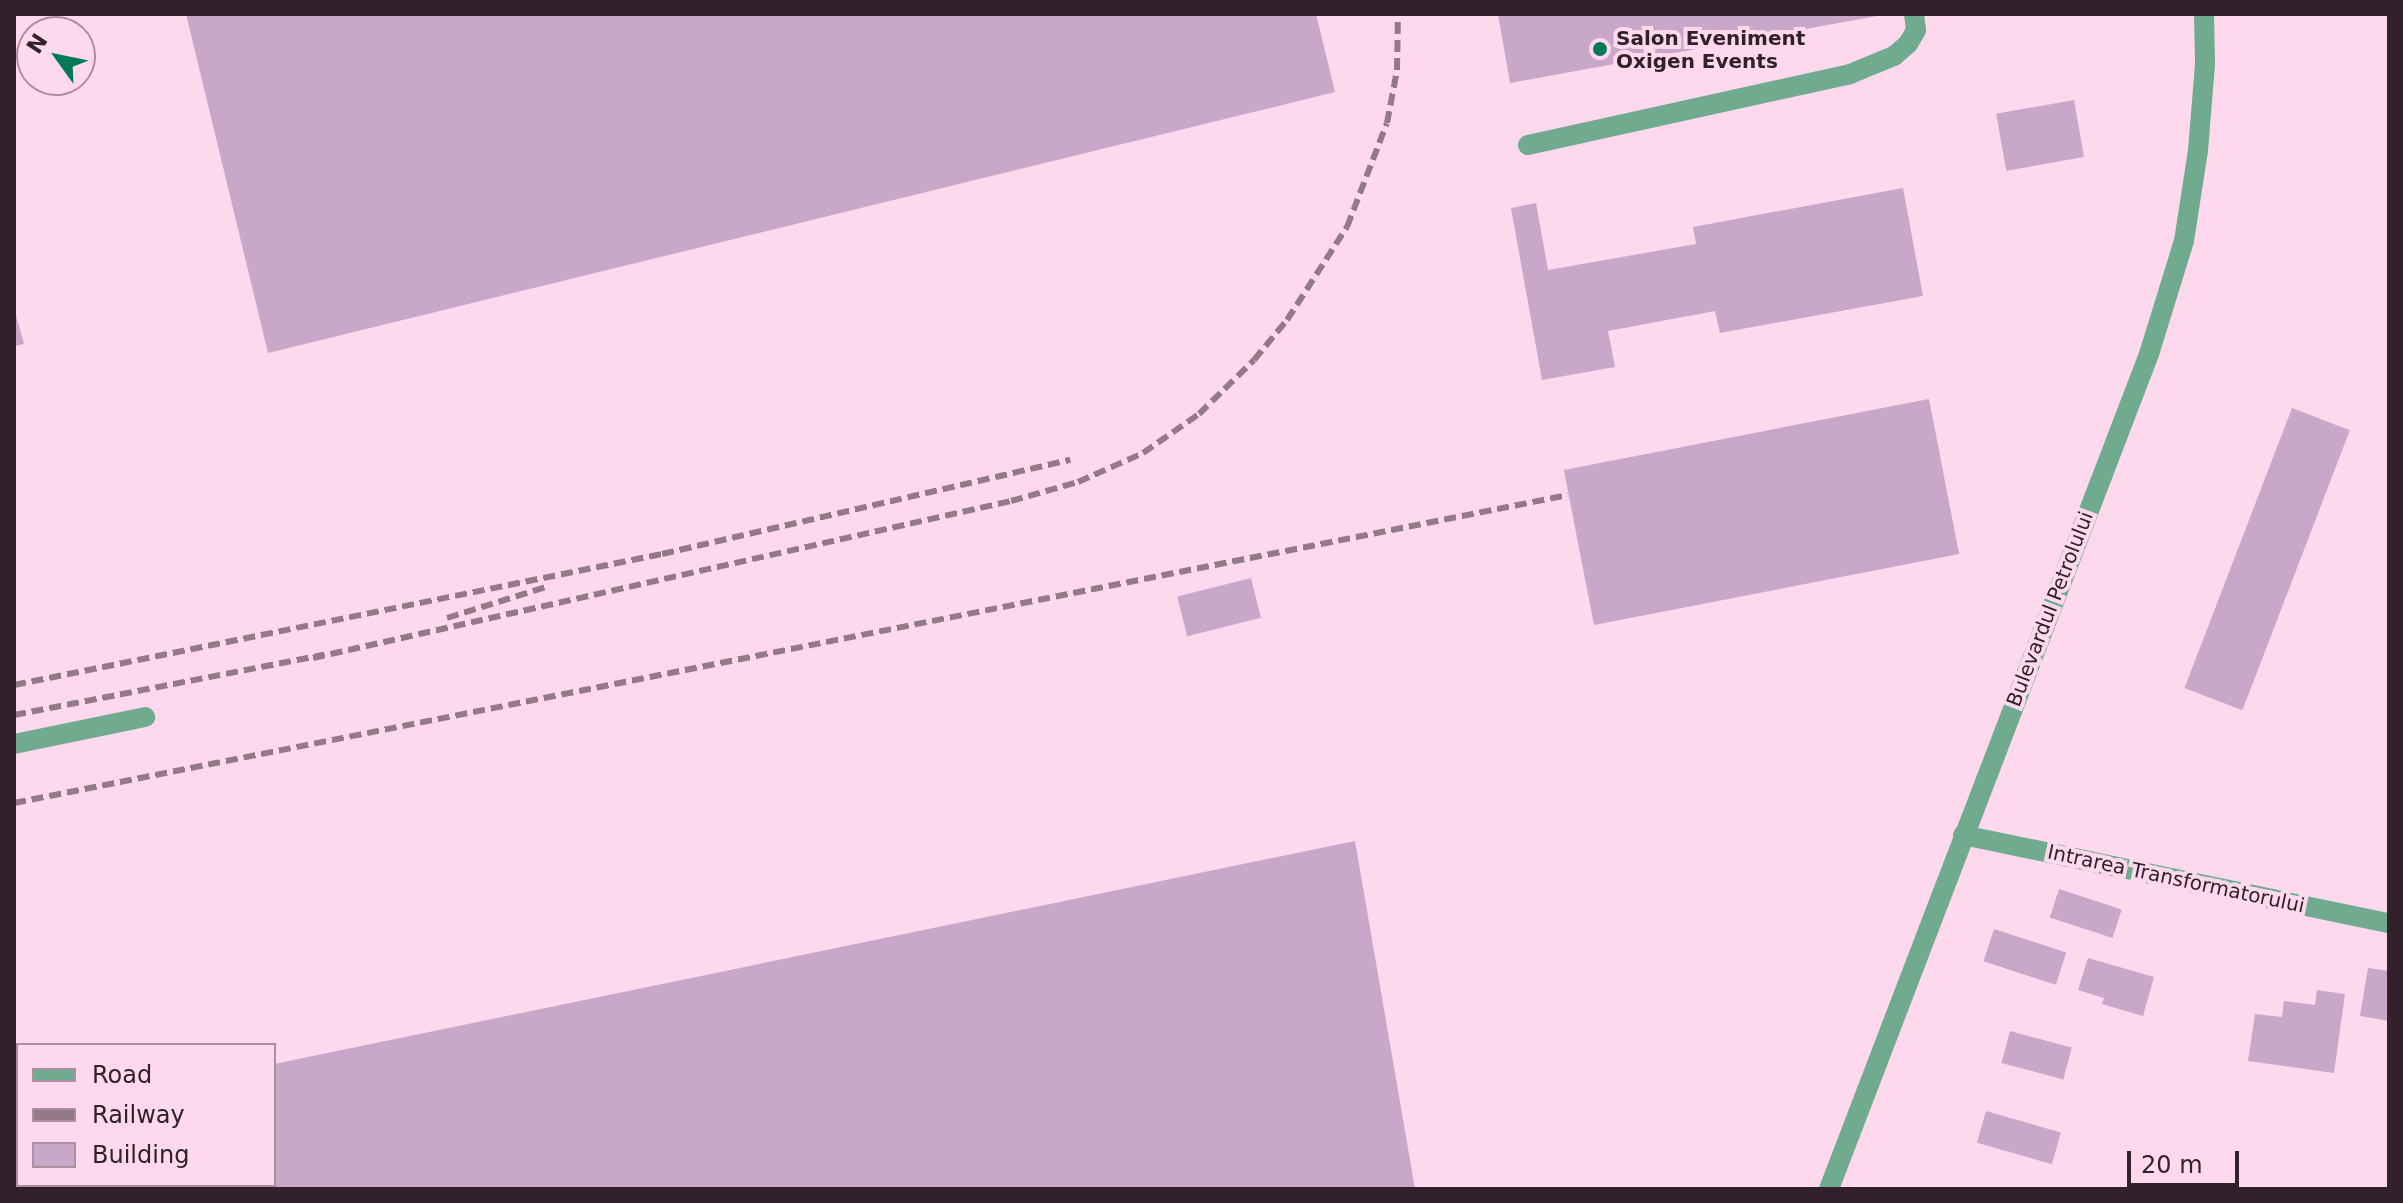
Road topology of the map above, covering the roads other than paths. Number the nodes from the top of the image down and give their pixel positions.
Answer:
1 (1914, 14) edge
2 (2204, 14) edge
3 (1528, 145) dead end
4 (145, 717) dead end
5 (14, 744) edge
6 (1963, 835) junction
7 (2389, 923) edge
8 (1829, 1189) edge

1 - 3 street
2 - 6 street, Bulevardul Petrolului
4 - 5 street
6 - 7 street, Intrarea Transformatorului
6 - 8 street, Bulevardul Petrolului

